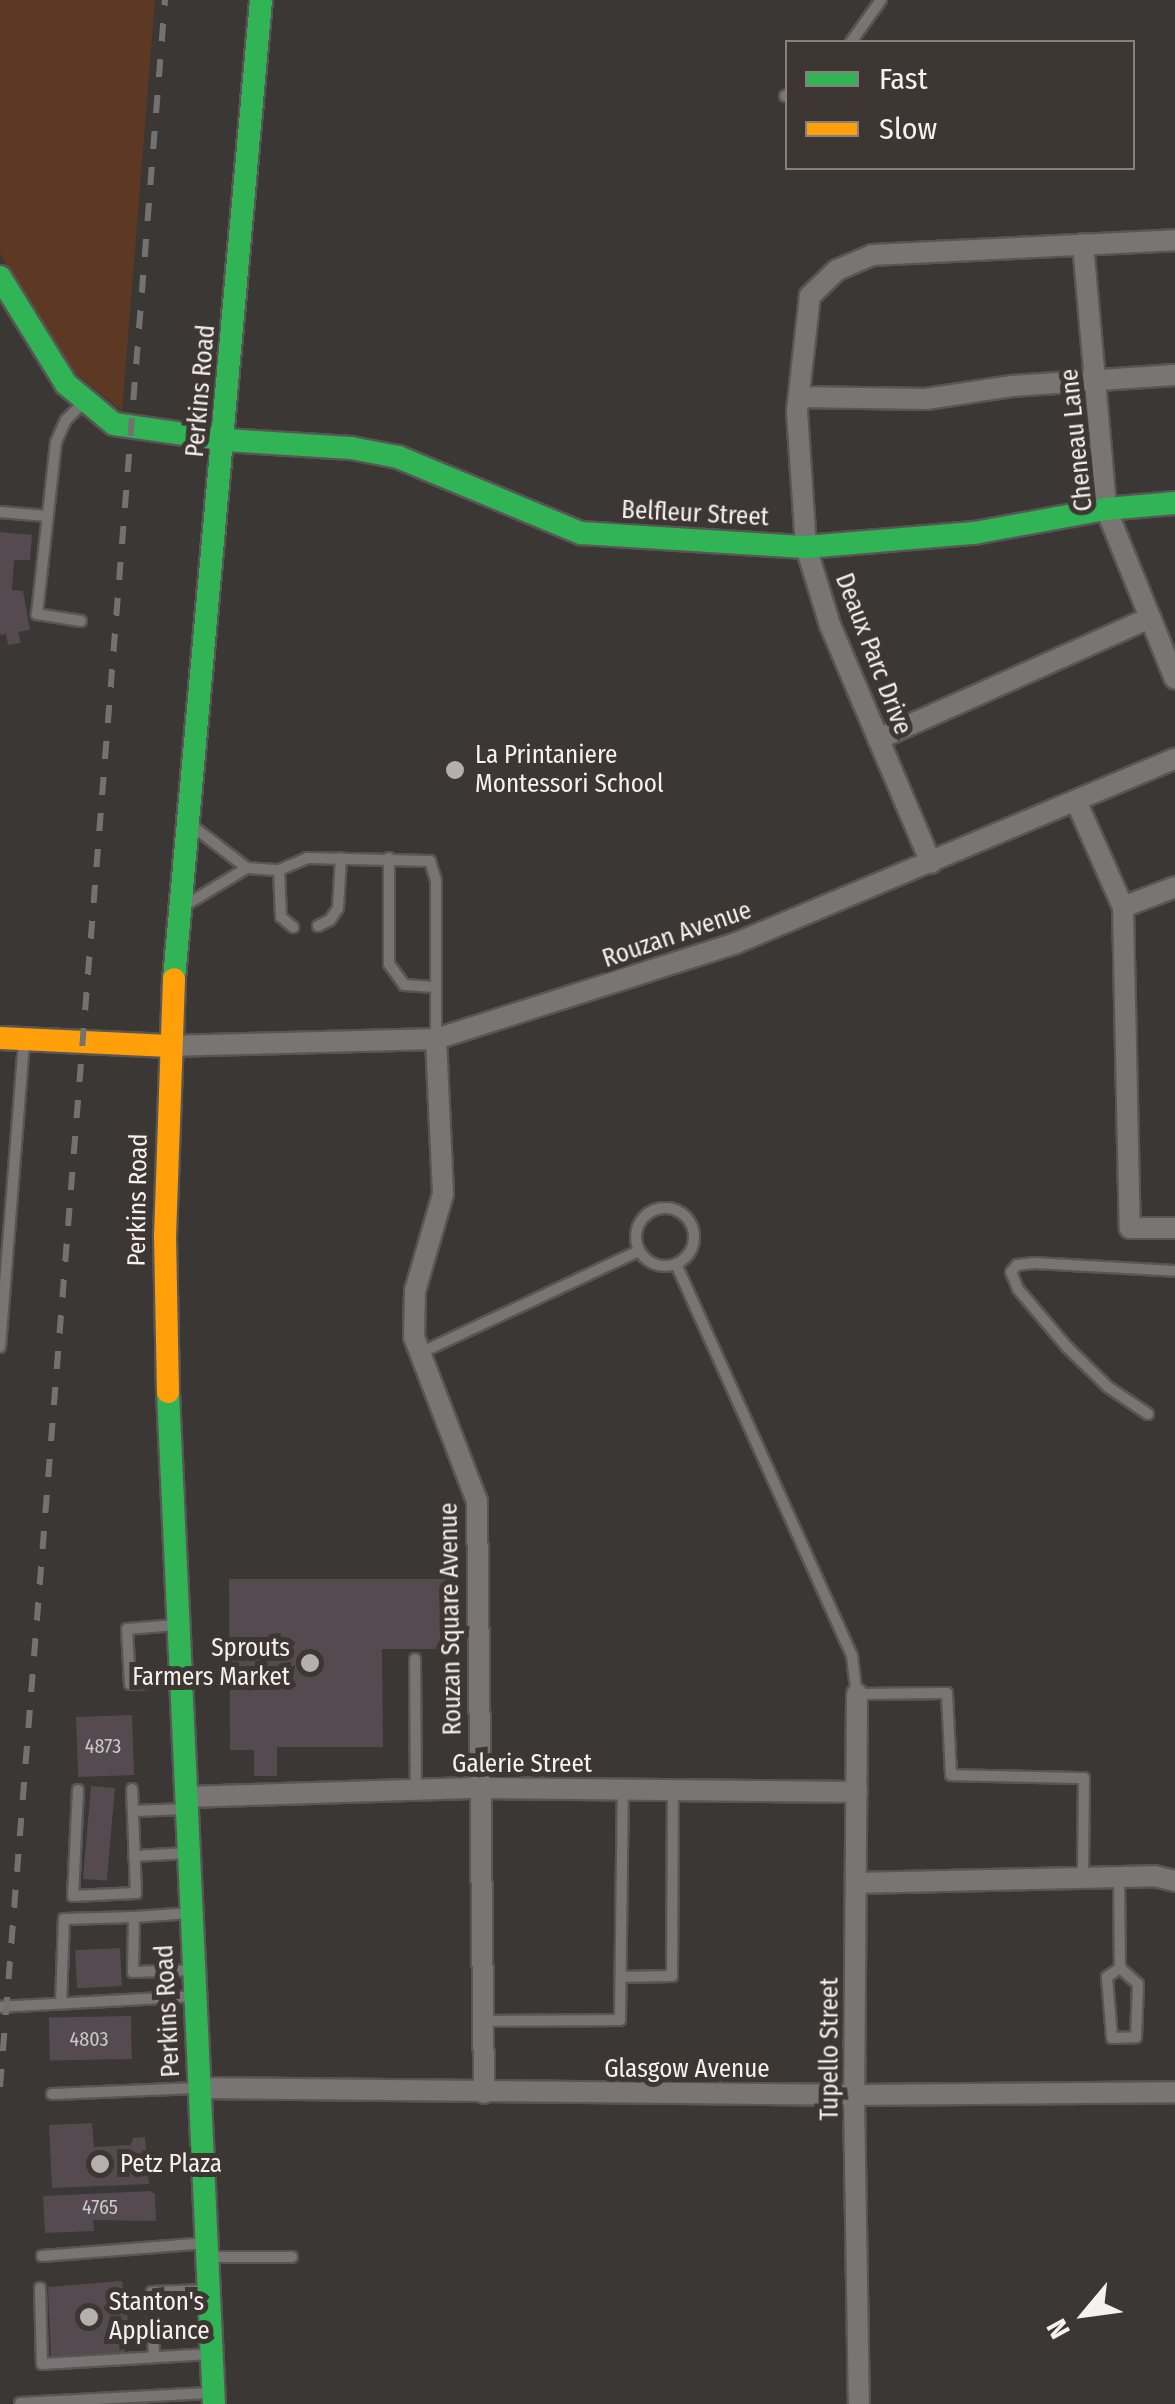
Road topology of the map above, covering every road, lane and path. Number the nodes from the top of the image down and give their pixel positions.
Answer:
1 (261, 0) edge
2 (881, 0) edge
3 (852, 40) edge
4 (1175, 240) edge
5 (1083, 244) junction
6 (0, 277) edge
7 (1175, 376) edge
8 (1095, 380) junction
9 (798, 397) junction
10 (83, 403) junction
11 (225, 440) junction
12 (1175, 503) edge
13 (1106, 509) junction
14 (0, 512) edge
15 (47, 516) junction
16 (806, 547) junction
17 (1150, 618) junction
18 (81, 620) dead end
19 (1175, 680) edge
20 (878, 738) junction
21 (1175, 759) edge
22 (1076, 801) junction
23 (188, 823) junction
24 (342, 858) junction
25 (389, 858) junction
26 (931, 863) junction
27 (247, 868) junction
28 (279, 870) junction
29 (1175, 887) edge
30 (1123, 907) junction
31 (179, 909) junction
32 (292, 926) dead end
33 (318, 926) dead end
34 (434, 987) junction
35 (0, 1038) edge
36 (24, 1038) junction
37 (436, 1040) junction
38 (169, 1046) junction
39 (1175, 1228) edge
40 (639, 1251) junction
41 (676, 1264) junction
42 (1175, 1271) edge
43 (0, 1347) edge
44 (420, 1353) junction
45 (1148, 1414) dead end
46 (178, 1625) junction
47 (415, 1659) dead end
48 (181, 1682) junction
49 (856, 1694) junction
50 (480, 1788) junction
51 (132, 1789) dead end
52 (78, 1790) dead end
53 (416, 1790) junction
54 (623, 1790) junction
55 (673, 1790) junction
56 (857, 1792) junction
57 (186, 1803) junction
58 (133, 1811) junction
59 (189, 1853) junction
60 (134, 1856) junction
61 (1119, 1877) junction
62 (1084, 1878) junction
63 (1175, 1881) edge
64 (856, 1883) junction
65 (192, 1912) junction
66 (134, 1917) junction
67 (1120, 1968) junction
68 (194, 1970) junction
69 (621, 1976) junction
70 (195, 1996) junction
71 (61, 2004) junction
72 (0, 2007) edge
73 (483, 2021) junction
74 (199, 2088) junction
75 (1175, 2092) edge
76 (484, 2093) junction
77 (52, 2094) dead end
78 (854, 2095) junction
79 (207, 2250) junction
80 (42, 2256) dead end
81 (292, 2257) dead end
82 (40, 2288) dead end
83 (209, 2290) junction
84 (212, 2354) junction
85 (154, 2358) junction
86 (214, 2398) edge
87 (20, 2404) edge
88 (859, 2404) edge

1 - 11 main road, Perkins Road
2 - 3 lane
4 - 5 street, Deaux Parc Drive
5 - 8 street, Cheneau Lane
5 - 9 street, Deaux Parc Drive
6 - 10 main road
7 - 8 street
8 - 9 street
8 - 13 street, Cheneau Lane
9 - 16 street, Deaux Parc Drive
10 - 11 main road, Belfleur Street
10 - 15 lane
11 - 16 main road, Belfleur Street
11 - 23 main road, Perkins Road
12 - 13 main road, Belfleur Street
13 - 16 main road, Belfleur Street
13 - 17 street, Cheneau Lane
14 - 15 lane
15 - 18 lane
16 - 20 street, Deaux Parc Drive
17 - 19 street, Cheneau Lane
17 - 20 street
20 - 26 street, Deaux Parc Drive
21 - 22 street, Rouzan Avenue
22 - 26 street, Rouzan Avenue
22 - 30 street
23 - 27 lane
23 - 31 main road, Perkins Road
24 - 25 lane
24 - 28 lane
24 - 33 lane
25 - 34 lane
25 - 34 lane
26 - 37 street, Rouzan Avenue
27 - 28 lane
27 - 31 lane
28 - 32 lane
29 - 30 street
30 - 39 street
31 - 38 main road, Perkins Road
34 - 37 lane
35 - 36 main road
36 - 38 main road
36 - 43 lane
37 - 38 street, Rouzan Avenue
37 - 44 street, Rouzan Square Avenue
38 - 46 main road, Perkins Road
40 - 41 lane
40 - 41 lane
40 - 44 lane
41 - 49 lane
42 - 45 lane
44 - 50 street, Rouzan Square Avenue
46 - 48 main road, Perkins Road
46 - 48 lane
47 - 53 lane
48 - 57 main road, Perkins Road
49 - 56 street, Tupello Street
49 - 62 lane
50 - 53 street, Galerie Street
50 - 54 street, Galerie Street
50 - 73 street, Rouzan Square Avenue
51 - 58 lane
52 - 60 lane
53 - 57 street, Galerie Street
54 - 55 street, Galerie Street
54 - 69 lane
55 - 56 street, Galerie Street
55 - 69 lane
56 - 64 street, Tupello Street
57 - 58 lane
57 - 59 main road, Perkins Road
58 - 60 lane
59 - 60 lane
59 - 65 main road, Perkins Road
61 - 62 street
61 - 63 street
61 - 67 lane
62 - 64 street
64 - 78 street, Tupello Street
65 - 66 lane
65 - 68 main road, Perkins Road
66 - 68 lane
66 - 71 lane
67 - 67 lane
68 - 70 main road, Perkins Road
69 - 73 lane
70 - 71 lane
70 - 74 main road, Perkins Road
71 - 72 lane
73 - 76 street, Rouzan Square Avenue
74 - 76 street, Glasgow Avenue
74 - 77 lane
74 - 79 main road, Perkins Road
75 - 78 street, Glasgow Avenue
76 - 78 street, Glasgow Avenue
78 - 88 street, Tupello Street
79 - 80 lane
79 - 81 lane
79 - 83 main road, Perkins Road
82 - 85 lane
83 - 84 main road, Perkins Road
83 - 85 lane
84 - 85 lane
84 - 86 main road, Perkins Road
86 - 87 lane

